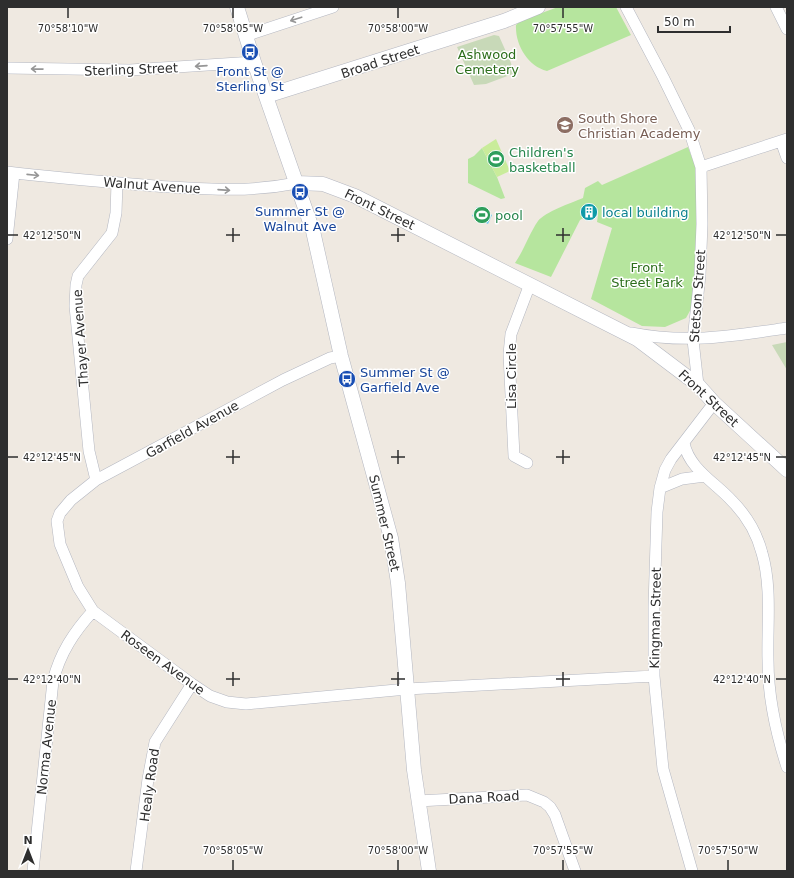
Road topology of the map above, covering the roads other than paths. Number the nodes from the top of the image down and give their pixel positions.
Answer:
1 (237, 7) edge
2 (333, 7) edge
3 (538, 7) edge
4 (626, 7) edge
5 (776, 7) edge
6 (519, 11) edge
7 (787, 28) edge
8 (245, 36) junction
9 (254, 62) junction
10 (7, 68) edge
11 (266, 96) junction
12 (784, 140) edge
13 (787, 158) edge
14 (701, 167) junction
15 (10, 173) edge
16 (117, 183) junction
17 (297, 183) junction
18 (7, 239) edge
19 (530, 284) junction
20 (787, 328) edge
21 (625, 332) junction
22 (693, 340) junction
23 (341, 356) junction
24 (698, 385) junction
25 (714, 403) junction
26 (684, 443) junction
27 (527, 463) dead end
28 (787, 470) edge
29 (705, 476) junction
30 (96, 480) junction
31 (660, 488) junction
32 (57, 521) joint
33 (94, 611) junction
34 (654, 676) junction
35 (192, 684) junction
36 (407, 689) junction
37 (787, 767) edge
38 (418, 801) junction
39 (32, 871) edge
40 (136, 871) edge
41 (429, 871) edge
42 (575, 871) edge
43 (692, 871) edge

1 - 8 street
2 -> 8 street
3 - 6 street, Broad Street
4 - 14 street, Stetson Street
5 - 7 street
6 - 11 street, Broad Street
8 - 9 street
9 -> 10 street, Sterling Street
9 - 11 street
11 - 17 street
12 - 13 street
12 - 14 street
14 - 22 street, Stetson Street
15 -> 16 street, Walnut Avenue
15 - 18 street
16 -> 17 street, Walnut Avenue
16 - 30 street, Thayer Avenue
17 - 19 street, Front Street
17 - 23 street, Summer Street
19 - 21 street, Front Street
19 - 27 street, Lisa Circle
20 - 22 street, Front Street
21 - 22 street, Front Street
21 - 24 street, Front Street
22 - 24 street, Stetson Street
23 - 30 street, Garfield Avenue
23 - 36 street, Summer Street
24 - 25 street, Front Street
25 - 26 street, Kingman Street
25 - 28 street, Front Street
26 - 29 street
26 - 31 street, Kingman Street
29 - 31 street
29 - 37 street
30 - 32 street, Garfield Avenue
31 - 34 street, Kingman Street
32 - 33 street, Roseen Avenue
33 - 35 street, Roseen Avenue
33 - 39 street, Norma Avenue
34 - 36 street, Kingman Street
34 - 43 street
35 - 36 street, Roseen Avenue
35 - 40 street, Healy Road
36 - 38 street, Summer Street
38 - 41 street, Summer Street
38 - 42 street, Dana Road

